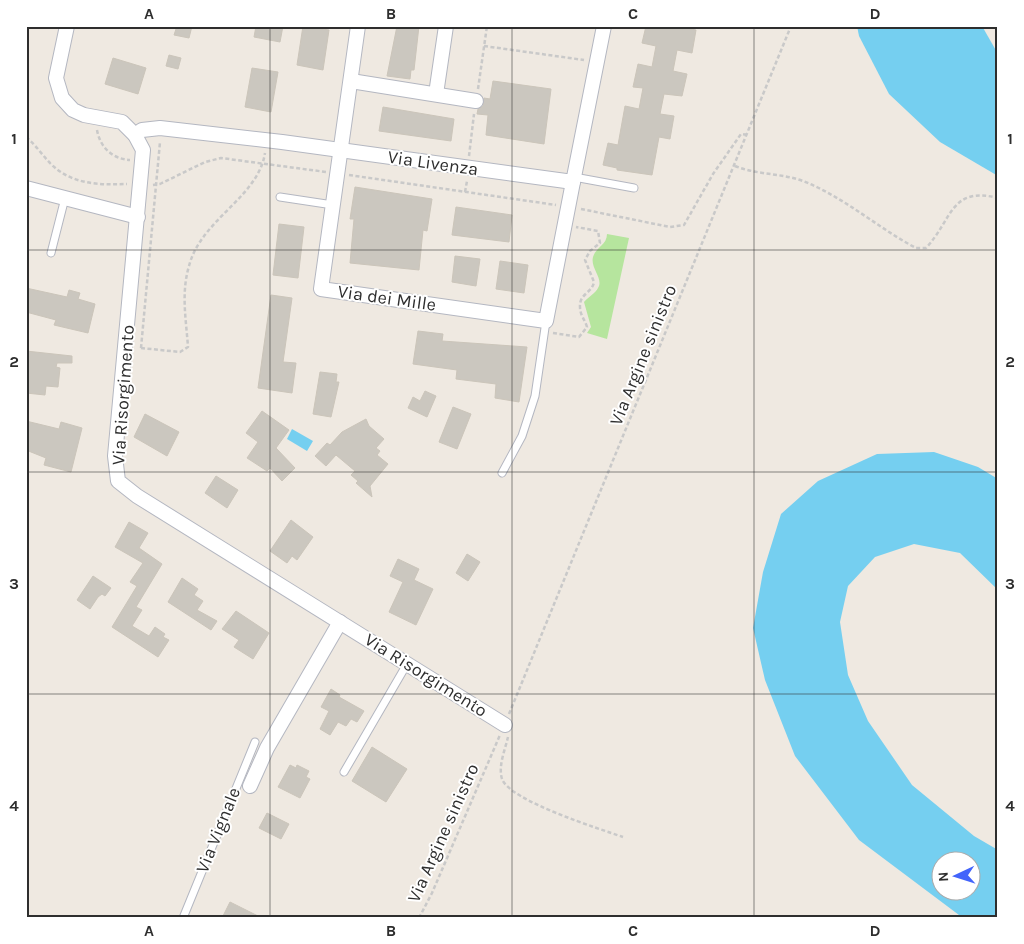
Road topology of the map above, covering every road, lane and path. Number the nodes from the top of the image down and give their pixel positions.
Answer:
1 (67, 26) edge
2 (358, 26) edge
3 (446, 26) edge
4 (604, 26) edge
5 (791, 26) edge
6 (484, 46) dead end
7 (597, 62) junction
8 (351, 81) junction
9 (436, 94) junction
10 (476, 101) dead end
11 (96, 118) junction
12 (135, 134) junction
13 (748, 135) junction
14 (160, 138) dead end
15 (266, 149) dead end
16 (342, 150) junction
17 (143, 161) junction
18 (735, 166) junction
19 (574, 180) junction
20 (26, 188) edge
21 (634, 188) dead end
22 (280, 197) dead end
23 (65, 198) junction
24 (998, 198) edge
25 (333, 205) junction
26 (138, 217) junction
27 (565, 225) junction
28 (669, 226) dead end
29 (51, 253) dead end
30 (545, 326) junction
31 (126, 346) junction
32 (141, 348) junction
33 (502, 473) dead end
34 (340, 622) junction
35 (407, 664) junction
36 (518, 693) dead end
37 (505, 725) joint
38 (255, 742) dead end
39 (490, 758) dead end
40 (344, 772) dead end
41 (250, 786) dead end
42 (623, 837) dead end
43 (183, 918) edge
44 (419, 918) edge

1 - 11 street
2 - 8 street, Via dei Mille
3 - 9 street
4 - 7 street
5 - 13 path, Via Argine sinistro
6 - 7 path
7 - 19 street
8 - 9 street
8 - 16 street, Via dei Mille
9 - 10 street
11 - 12 street
11 - 17 path
12 - 16 street, Via Livenza
12 - 17 street, Via Risorgimento
13 - 18 path, Via Argine sinistro
13 - 28 path
14 - 32 path
15 - 32 path
16 - 19 street, Via Livenza
16 - 25 street, Via dei Mille
17 - 26 street, Via Risorgimento
18 - 24 path
18 - 36 path, Via Argine sinistro
19 - 21 lane
19 - 27 street
20 - 23 street
22 - 25 lane
23 - 26 street
23 - 29 lane
25 - 30 street, Via dei Mille
26 - 31 street, Via Risorgimento
27 - 30 street
27 - 30 path
30 - 33 lane
31 - 32 path
31 - 34 street, Via Risorgimento
34 - 35 street, Via Risorgimento
34 - 41 street, Via Vignale
35 - 37 street, Via Risorgimento
35 - 40 lane
37 - 42 path
38 - 43 lane, Via Vignale
39 - 44 path, Via Argine sinistro

